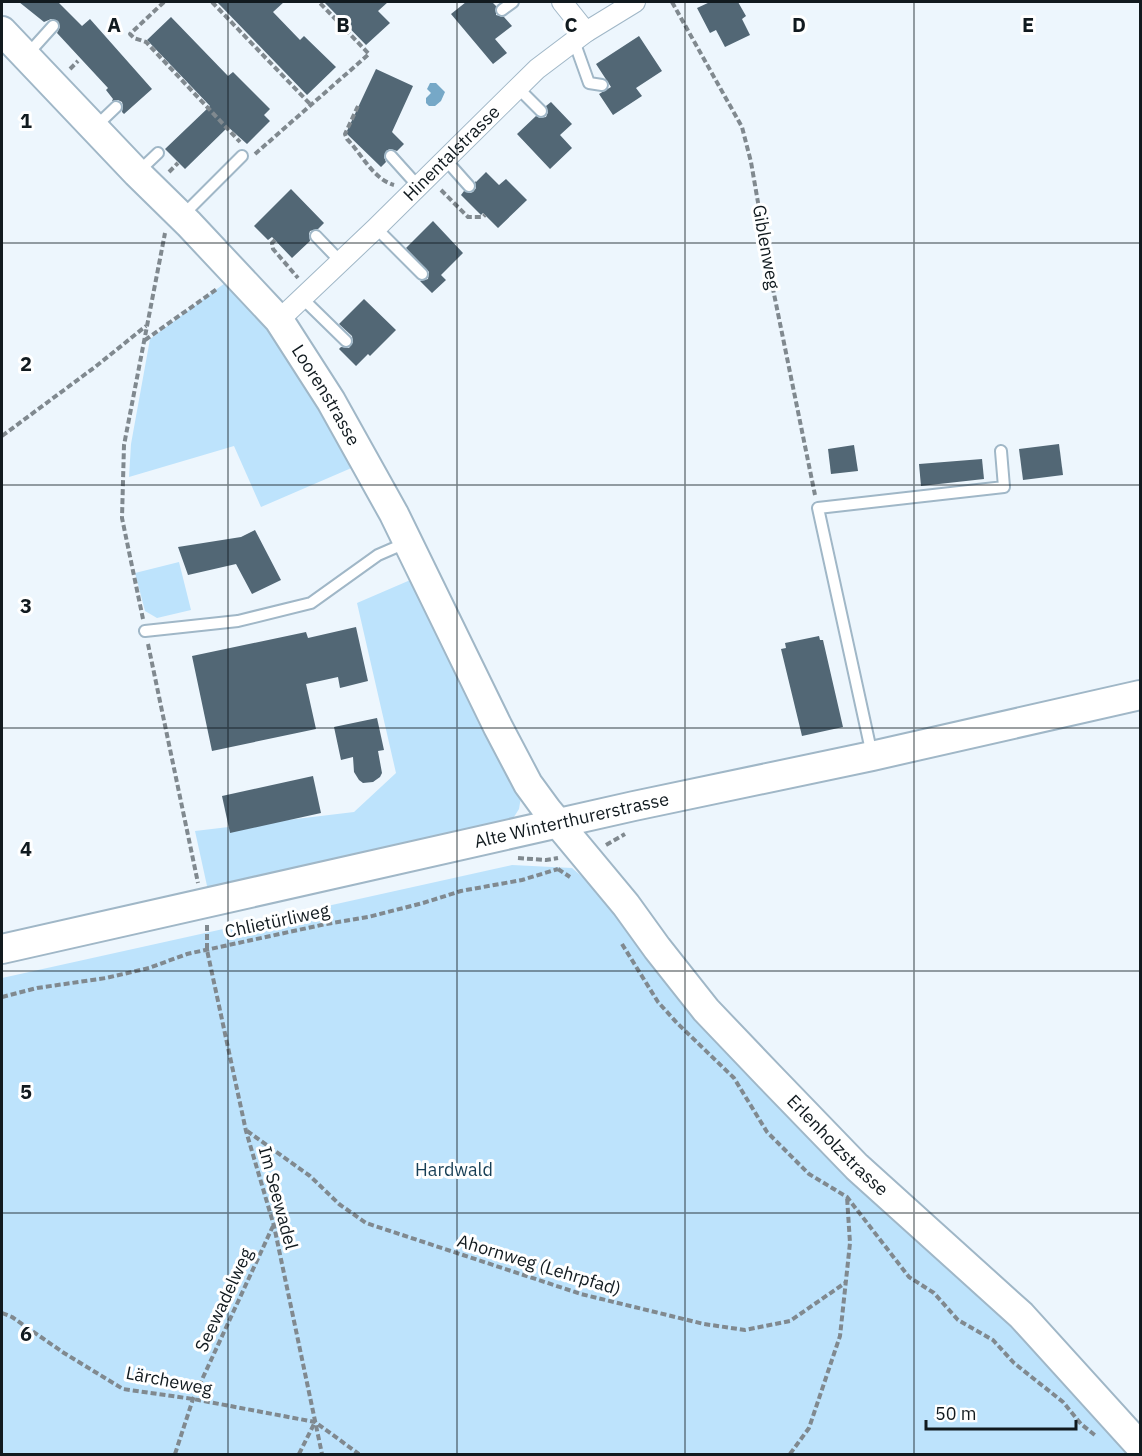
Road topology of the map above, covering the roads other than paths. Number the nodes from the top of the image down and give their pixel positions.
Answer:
1 (513, 2) edge
2 (562, 2) edge
3 (635, 2) edge
4 (502, 10) dead end
5 (53, 26) dead end
6 (2, 32) edge
7 (580, 36) junction
8 (25, 57) junction
9 (602, 85) dead end
10 (517, 87) junction
11 (116, 107) dead end
12 (541, 111) dead end
13 (93, 128) junction
14 (158, 153) dead end
15 (248, 155) road end
16 (391, 156) dead end
17 (445, 159) junction
18 (137, 173) junction
19 (417, 185) junction
20 (470, 186) dead end
21 (176, 211) junction
22 (376, 228) junction
23 (316, 236) dead end
24 (341, 262) junction
25 (422, 274) dead end
26 (303, 290) junction
27 (279, 320) junction
28 (346, 341) dead end
29 (1001, 451) dead end
30 (408, 541) junction
31 (145, 630) dead end
32 (1140, 695) edge
33 (872, 756) junction
34 (558, 823) junction
35 (2, 949) edge
36 (1140, 1446) edge

1 - 4 lane
2 - 7 street
3 - 7 street, Hinentalstrasse
5 - 8 lane
6 - 8 street, Loorenstrasse
7 - 9 lane
7 - 10 street, Hinentalstrasse
8 - 13 street, Loorenstrasse
10 - 12 lane
10 - 17 street, Hinentalstrasse
11 - 13 lane
13 - 18 street, Loorenstrasse
14 - 18 lane
15 - 21 lane
16 - 19 lane
17 - 19 street, Hinentalstrasse
17 - 20 lane
18 - 21 street, Loorenstrasse
19 - 22 street, Hinentalstrasse
21 - 27 street, Loorenstrasse
22 - 24 street, Hinentalstrasse
22 - 25 lane
23 - 24 lane
24 - 26 street, Hinentalstrasse
26 - 27 street, Hinentalstrasse
26 - 28 lane
27 - 30 street, Loorenstrasse
29 - 33 lane
30 - 31 lane
30 - 34 street, Loorenstrasse
32 - 33 street, Alte Winterthurerstrasse
33 - 34 street, Alte Winterthurerstrasse
34 - 35 street, Alte Winterthurerstrasse
34 - 36 street, Erlenholzstrasse

